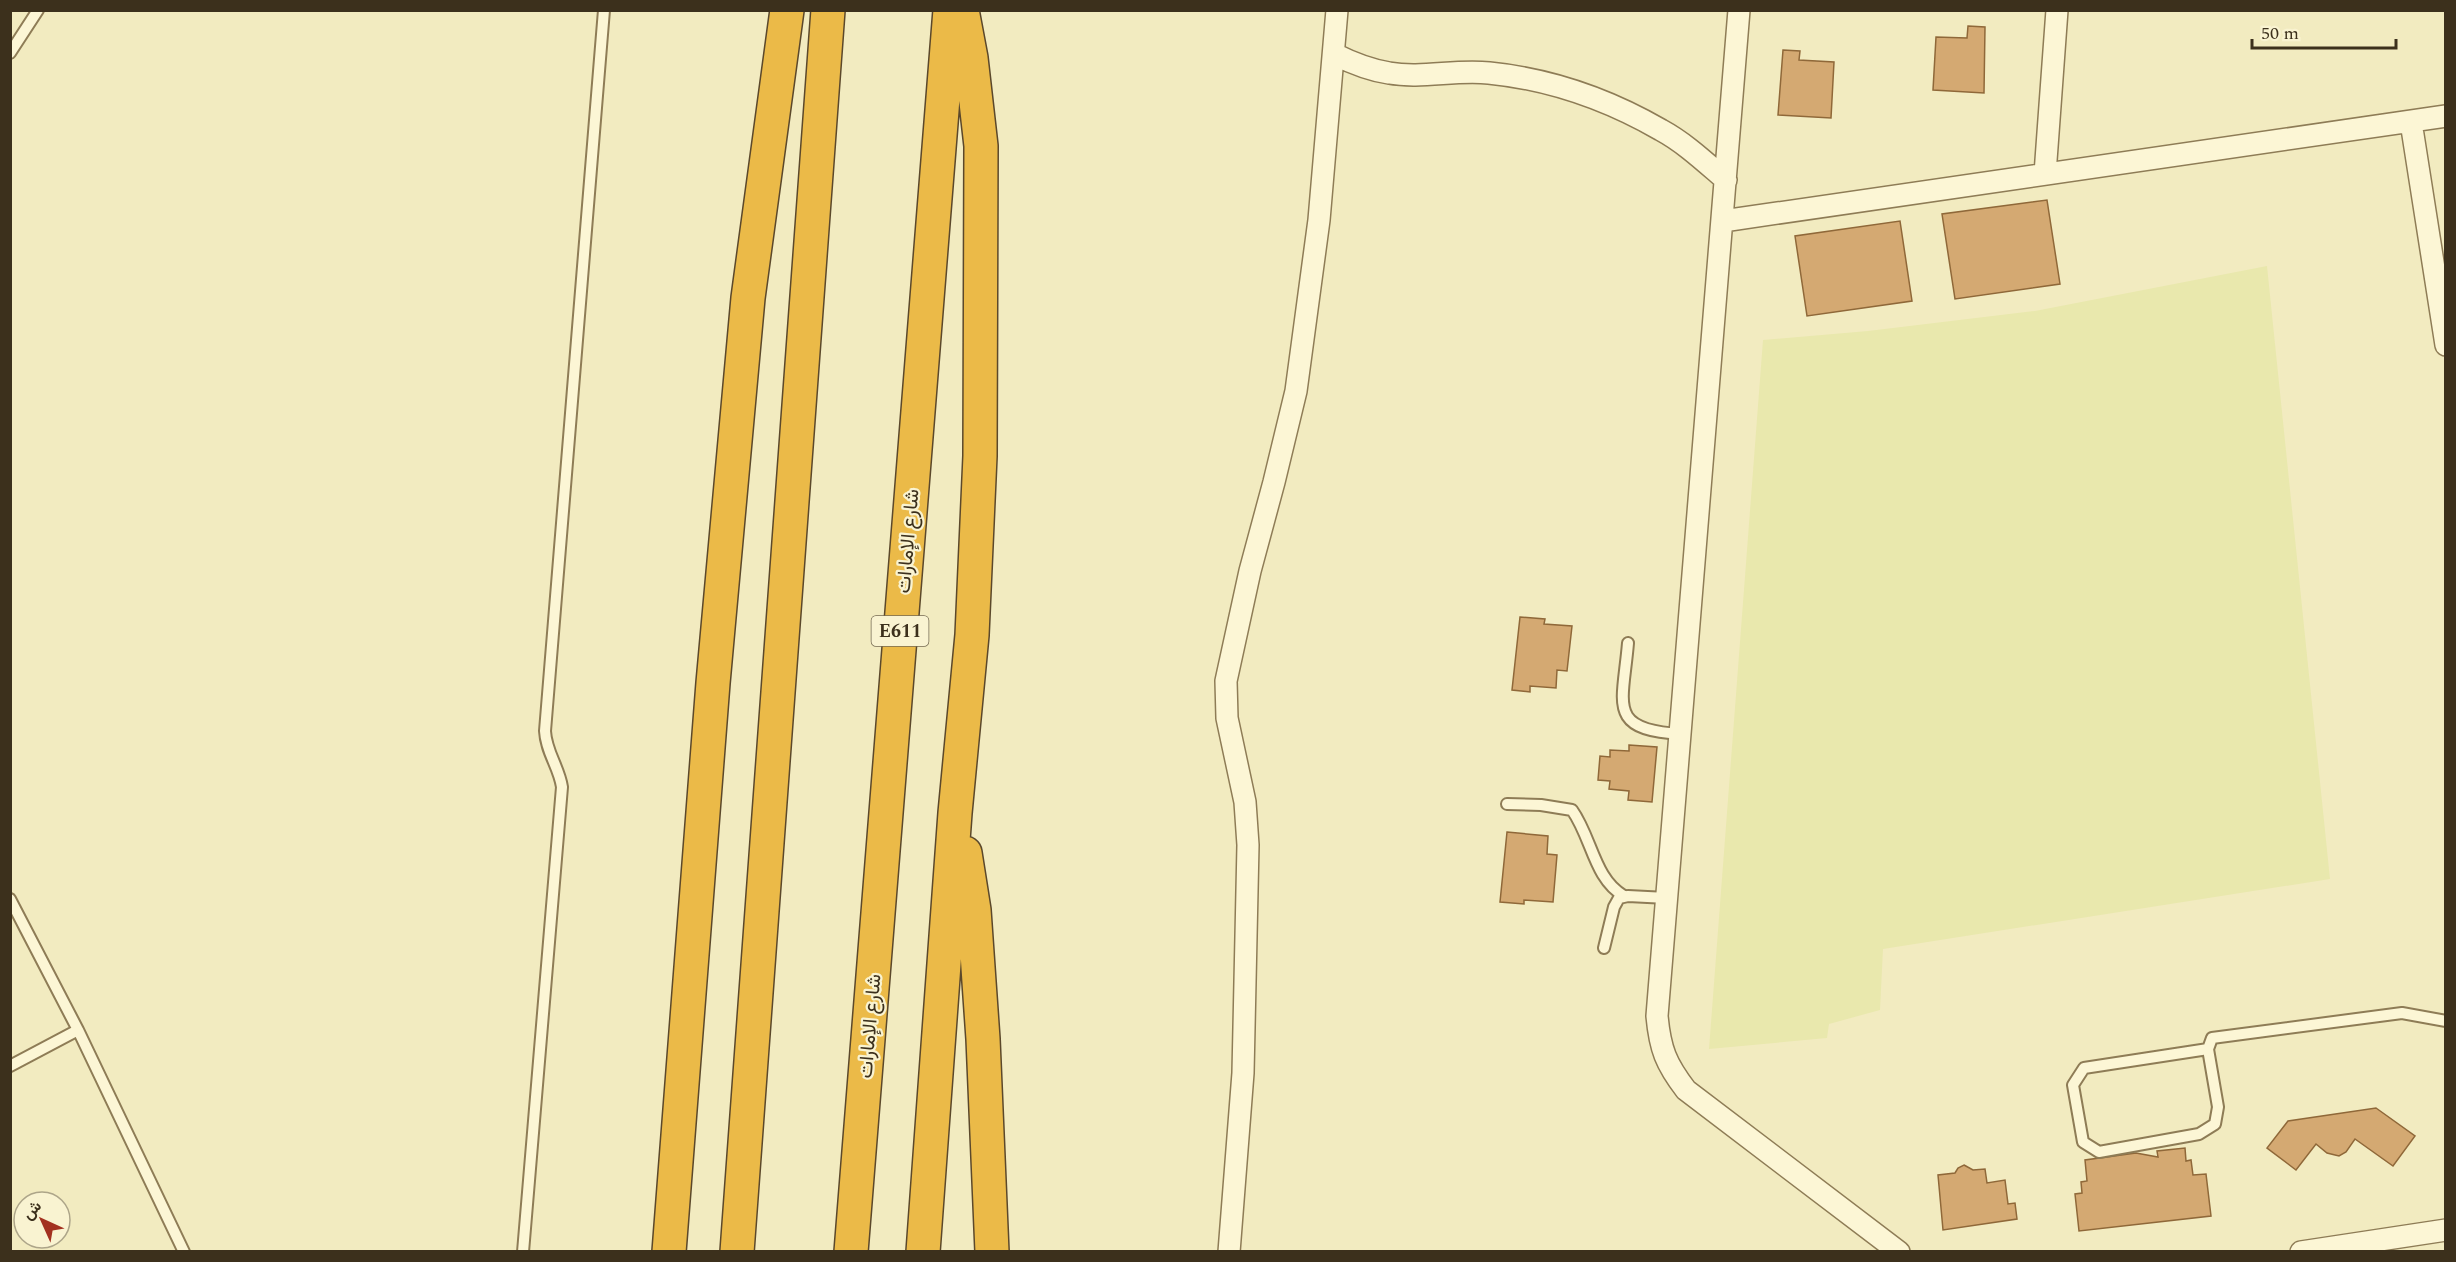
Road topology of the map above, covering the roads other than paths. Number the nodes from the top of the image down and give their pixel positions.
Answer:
1 (39, 10) edge
2 (604, 10) edge
3 (787, 10) edge
4 (828, 10) edge
5 (950, 10) edge
6 (962, 10) edge
7 (1337, 10) edge
8 (1739, 10) edge
9 (2057, 10) edge
10 (10, 53) edge
11 (1334, 54) junction
12 (2445, 116) edge
13 (2411, 122) junction
14 (2045, 174) junction
15 (1726, 180) junction
16 (1723, 221) junction
17 (2445, 345) edge
18 (1628, 643) dead end
19 (1681, 734) junction
20 (1507, 804) dead end
21 (955, 813) junction
22 (1624, 896) junction
23 (1667, 898) junction
24 (10, 899) edge
25 (1604, 948) dead end
26 (2445, 1021) edge
27 (78, 1030) junction
28 (2208, 1049) junction
29 (10, 1066) edge
30 (2445, 1230) edge
31 (184, 1251) edge
32 (523, 1251) edge
33 (669, 1251) edge
34 (738, 1251) edge
35 (851, 1251) edge
36 (922, 1251) edge
37 (992, 1251) edge
38 (1229, 1251) edge
39 (1899, 1251) edge
40 (2301, 1251) edge

1 - 10 lane
2 - 32 lane
3 - 33 highway
4 - 34 highway
5 - 35 highway, شارع الإمارات / E611
6 - 21 highway
7 - 11 street
8 - 15 street
9 - 14 street
11 - 15 street
11 - 38 street
12 - 13 street
13 - 14 street
13 - 17 street
14 - 16 street
15 - 16 street
16 - 19 street
18 - 19 lane
19 - 23 street
20 - 22 lane
21 - 36 highway
21 - 37 highway
22 - 23 lane
22 - 25 lane
23 - 39 street
24 - 27 lane
26 - 28 lane
27 - 29 lane
27 - 31 lane
28 - 28 lane
30 - 40 street

